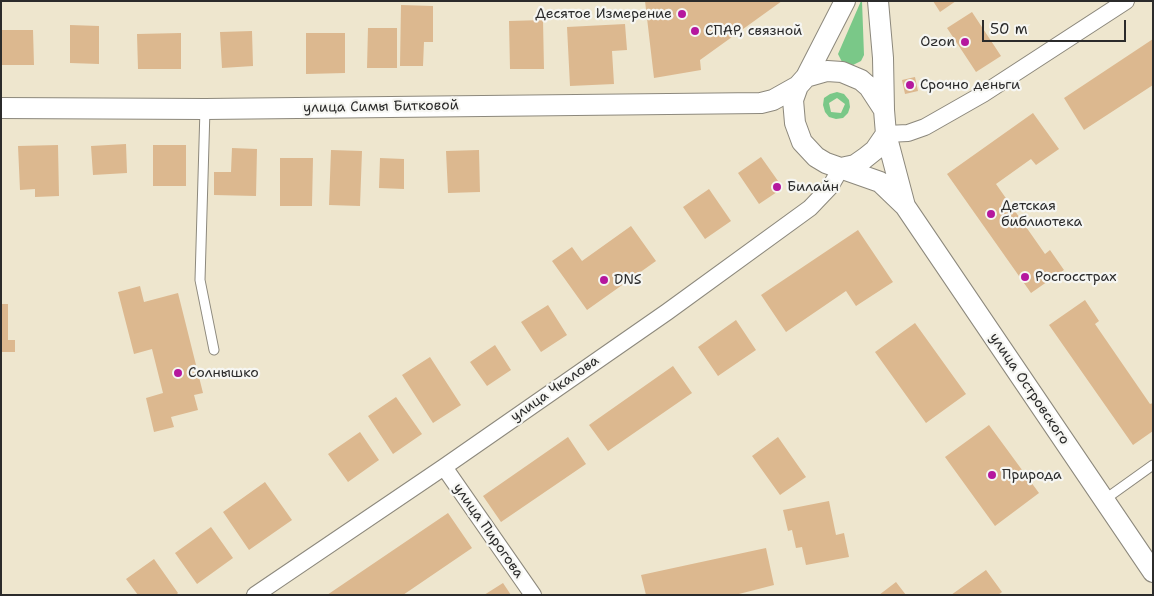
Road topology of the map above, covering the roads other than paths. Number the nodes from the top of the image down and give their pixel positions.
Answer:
1 (845, 1) edge
2 (878, 1) edge
3 (1126, 1) edge
4 (802, 81) junction
5 (761, 103) junction
6 (1, 108) edge
7 (205, 109) junction
8 (884, 110) junction
9 (794, 119) junction
10 (886, 134) junction
11 (841, 168) junction
12 (905, 206) junction
13 (214, 350) dead end
14 (1153, 465) edge
15 (444, 467) junction
16 (1104, 500) junction
17 (1153, 572) edge
18 (255, 595) edge
19 (533, 595) edge

1 - 4 street
2 - 8 street
3 - 10 street
4 - 5 street
4 - 8 street
4 - 9 street
5 - 7 street, улица Симы Битковой
5 - 9 street
6 - 7 street, улица Симы Битковой
7 - 13 lane
8 - 10 street
9 - 11 street
10 - 11 street
10 - 12 street, улица Островского
11 - 12 street, улица Островского
11 - 15 street, улица Чкалова
12 - 16 street, улица Островского
14 - 16 lane
15 - 18 street, улица Чкалова
15 - 19 street, улица Пирогова
16 - 17 street, улица Островского

